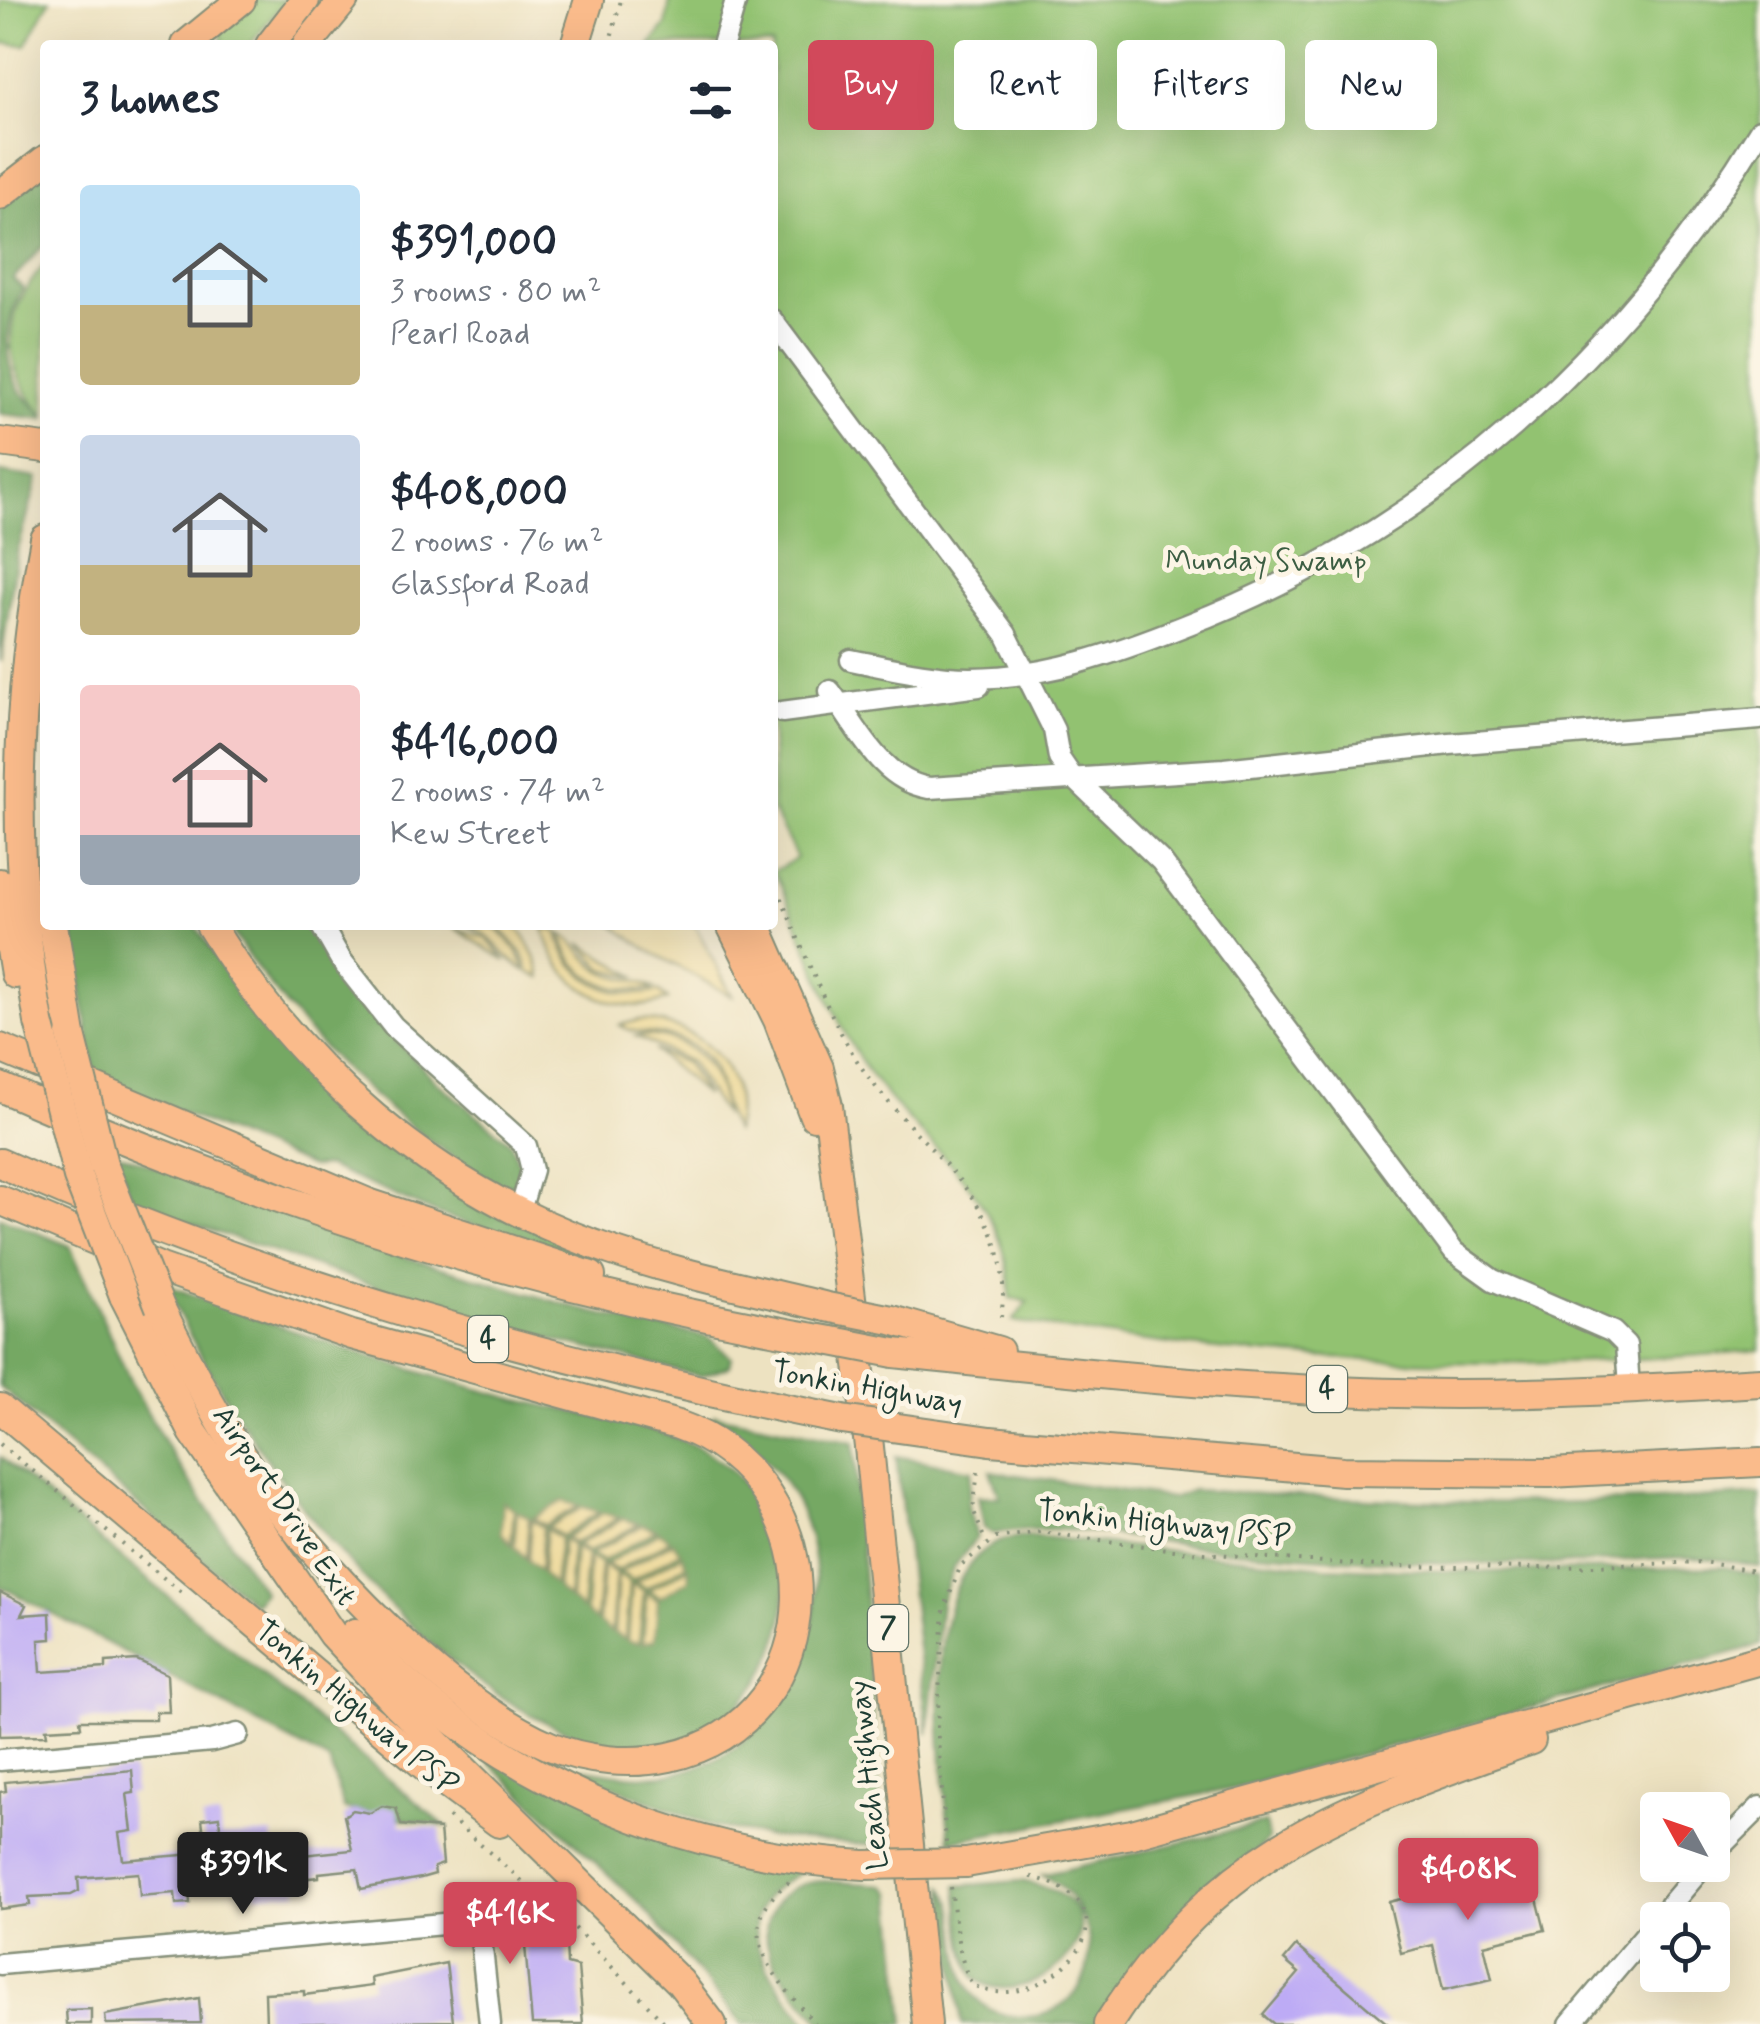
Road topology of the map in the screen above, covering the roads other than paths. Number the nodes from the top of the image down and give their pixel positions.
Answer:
1 (241, 0) edge
2 (305, 0) edge
3 (344, 0) edge
4 (589, 0) edge
5 (736, 0) edge
6 (192, 40) edge
7 (274, 40) edge
8 (311, 40) edge
9 (577, 40) edge
10 (724, 40) edge
11 (1760, 130) edge
12 (40, 164) edge
13 (0, 195) edge
14 (778, 328) edge
15 (0, 442) edge
16 (40, 447) edge
17 (40, 570) edge
18 (851, 660) dead end
19 (1026, 674) junction
20 (835, 698) junction
21 (782, 712) dead end
22 (1760, 720) edge
23 (1075, 779) junction
24 (0, 883) edge
25 (53, 930) edge
26 (213, 930) edge
27 (324, 930) edge
28 (733, 930) edge
29 (758, 930) edge
30 (34, 1020) junction
31 (0, 1048) edge
32 (0, 1087) edge
33 (0, 1163) edge
34 (0, 1200) edge
35 (519, 1214) junction
36 (842, 1222) junction
37 (141, 1260) edge
38 (141, 1260) edge
39 (141, 1260) edge
40 (141, 1260) edge
41 (768, 1330) junction
42 (1077, 1373) junction
43 (1760, 1382) edge
44 (1629, 1386) junction
45 (0, 1408) edge
46 (1757, 1462) edge
47 (249, 1518) junction
48 (1760, 1660) edge
49 (1678, 1685) junction
50 (238, 1734) dead end
51 (0, 1760) edge
52 (1760, 1807) edge
53 (1730, 1836) edge
54 (1690, 1882) edge
55 (585, 1886) junction
56 (920, 1946) junction
57 (0, 1964) edge
58 (490, 2024) edge
59 (712, 2024) edge
60 (927, 2024) edge
61 (941, 2024) edge
62 (1108, 2024) edge
63 (1570, 2024) edge

1 - 6 highway
2 - 7 highway
3 - 8 highway
4 - 9 highway
5 - 10 street
11 - 19 street
12 - 13 highway
14 - 19 street
15 - 16 highway
17 - 30 highway
18 - 19 street
19 - 20 street
19 - 23 street
20 - 21 street
20 - 23 street
22 - 23 street
23 - 44 street
24 - 30 highway
25 - 37 highway, bridge
26 - 35 highway
27 - 35 street
28 - 36 highway, 7
29 - 36 highway
30 - 47 highway, Airport Drive Exit, bridge
31 - 41 highway
32 - 41 highway, Tonkin Highway / 4
33 - 46 highway, Tonkin Highway / 4, bridge
34 - 40 highway, bridge
35 - 42 highway, bridge
36 - 56 highway, Leach Highway / 7
38 - 39 highway, bridge
41 - 42 highway, Tonkin Highway / 4, bridge
42 - 44 highway, Tonkin Highway / 4
43 - 44 highway, Tonkin Highway / 4
45 - 55 highway
47 - 49 highway, bridge
47 - 55 highway, Airport Drive Exit
48 - 49 highway
49 - 62 highway
50 - 51 street
52 - 53 street
54 - 63 street
55 - 59 highway
56 - 60 highway, Leach Highway / 7
56 - 61 highway
57 - 58 street

